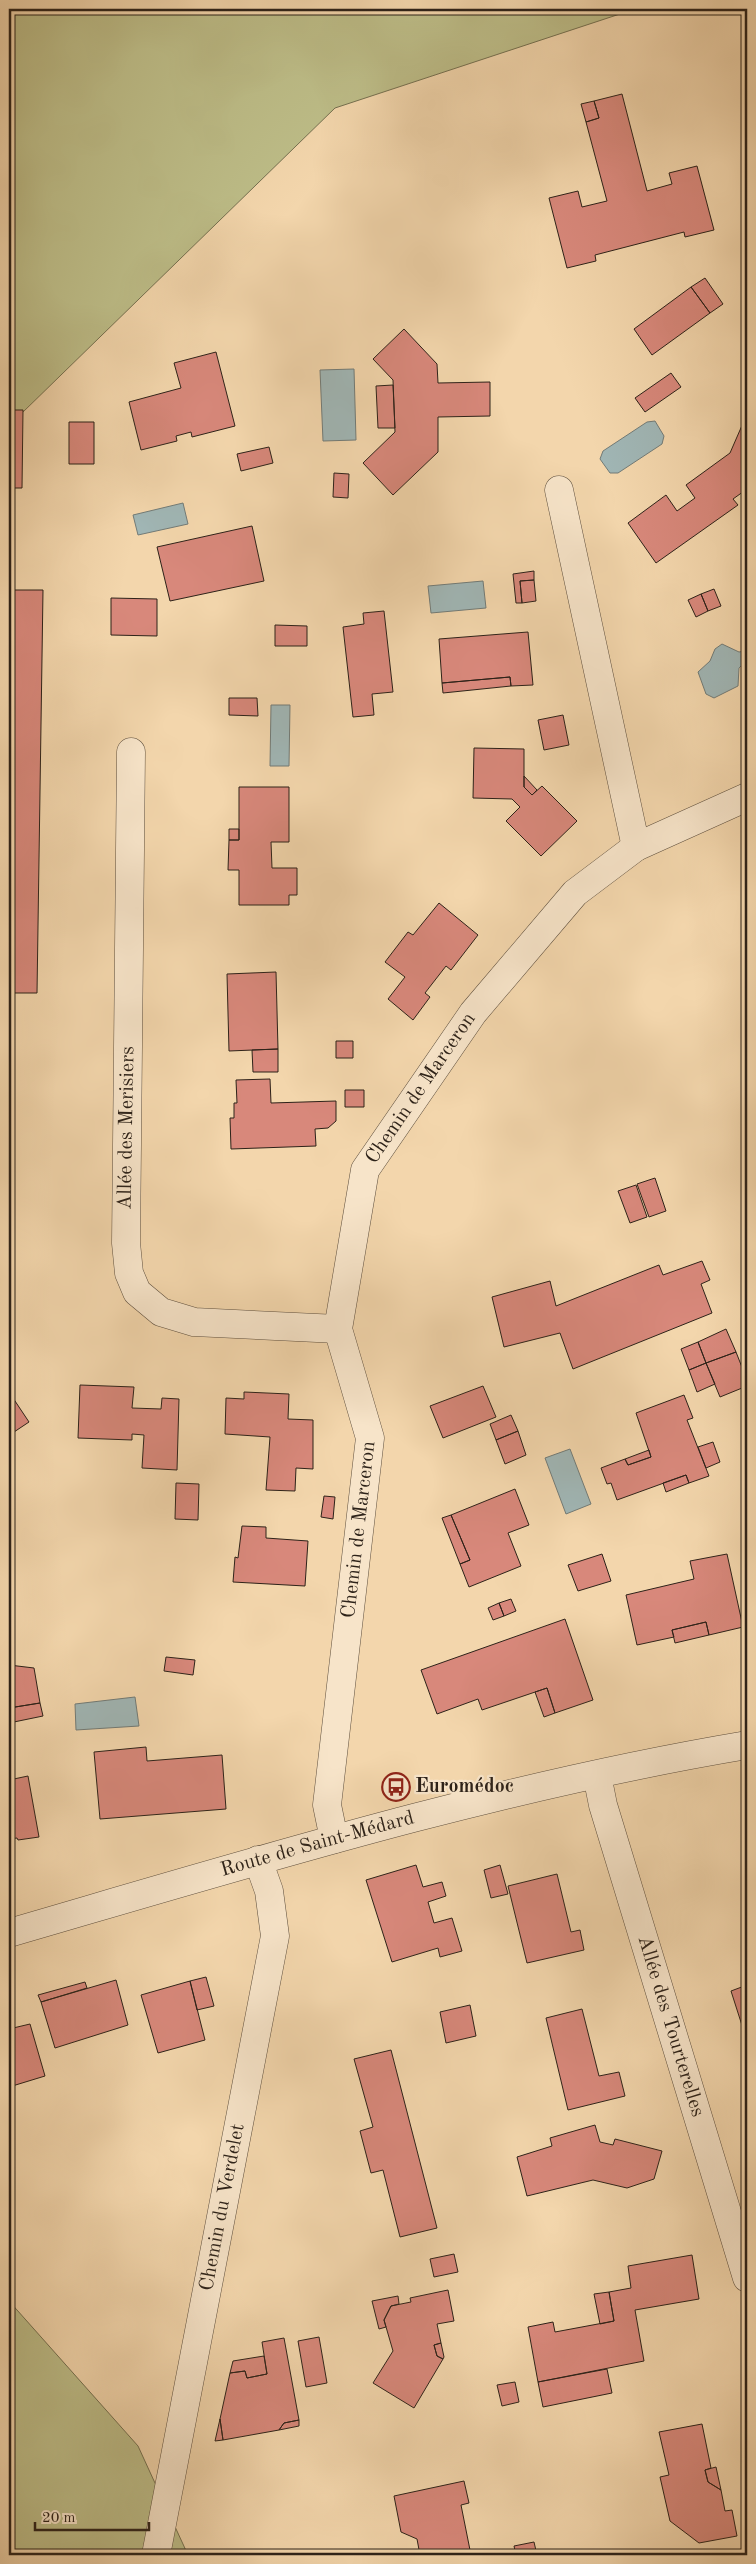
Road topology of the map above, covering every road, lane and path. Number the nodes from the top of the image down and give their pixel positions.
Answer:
1 (559, 490) dead end
2 (131, 752) dead end
3 (747, 797) edge
4 (636, 848) junction
5 (338, 1329) junction
6 (747, 1745) edge
7 (597, 1775) junction
8 (334, 1839) junction
9 (258, 1860) junction
10 (9, 1933) edge
11 (747, 2278) edge
12 (156, 2555) edge

1 - 4 street
2 - 5 street, Allée des Merisiers
3 - 4 street, Chemin de Marceron
4 - 5 street, Chemin de Marceron
5 - 8 street, Chemin de Marceron
6 - 7 street, Route de Saint-Médard
7 - 8 street, Route de Saint-Médard
7 - 11 street, Allée des Tourterelles
8 - 9 street, Route de Saint-Médard
9 - 10 street, Route de Saint-Médard
9 - 12 street, Chemin du Verdelet

